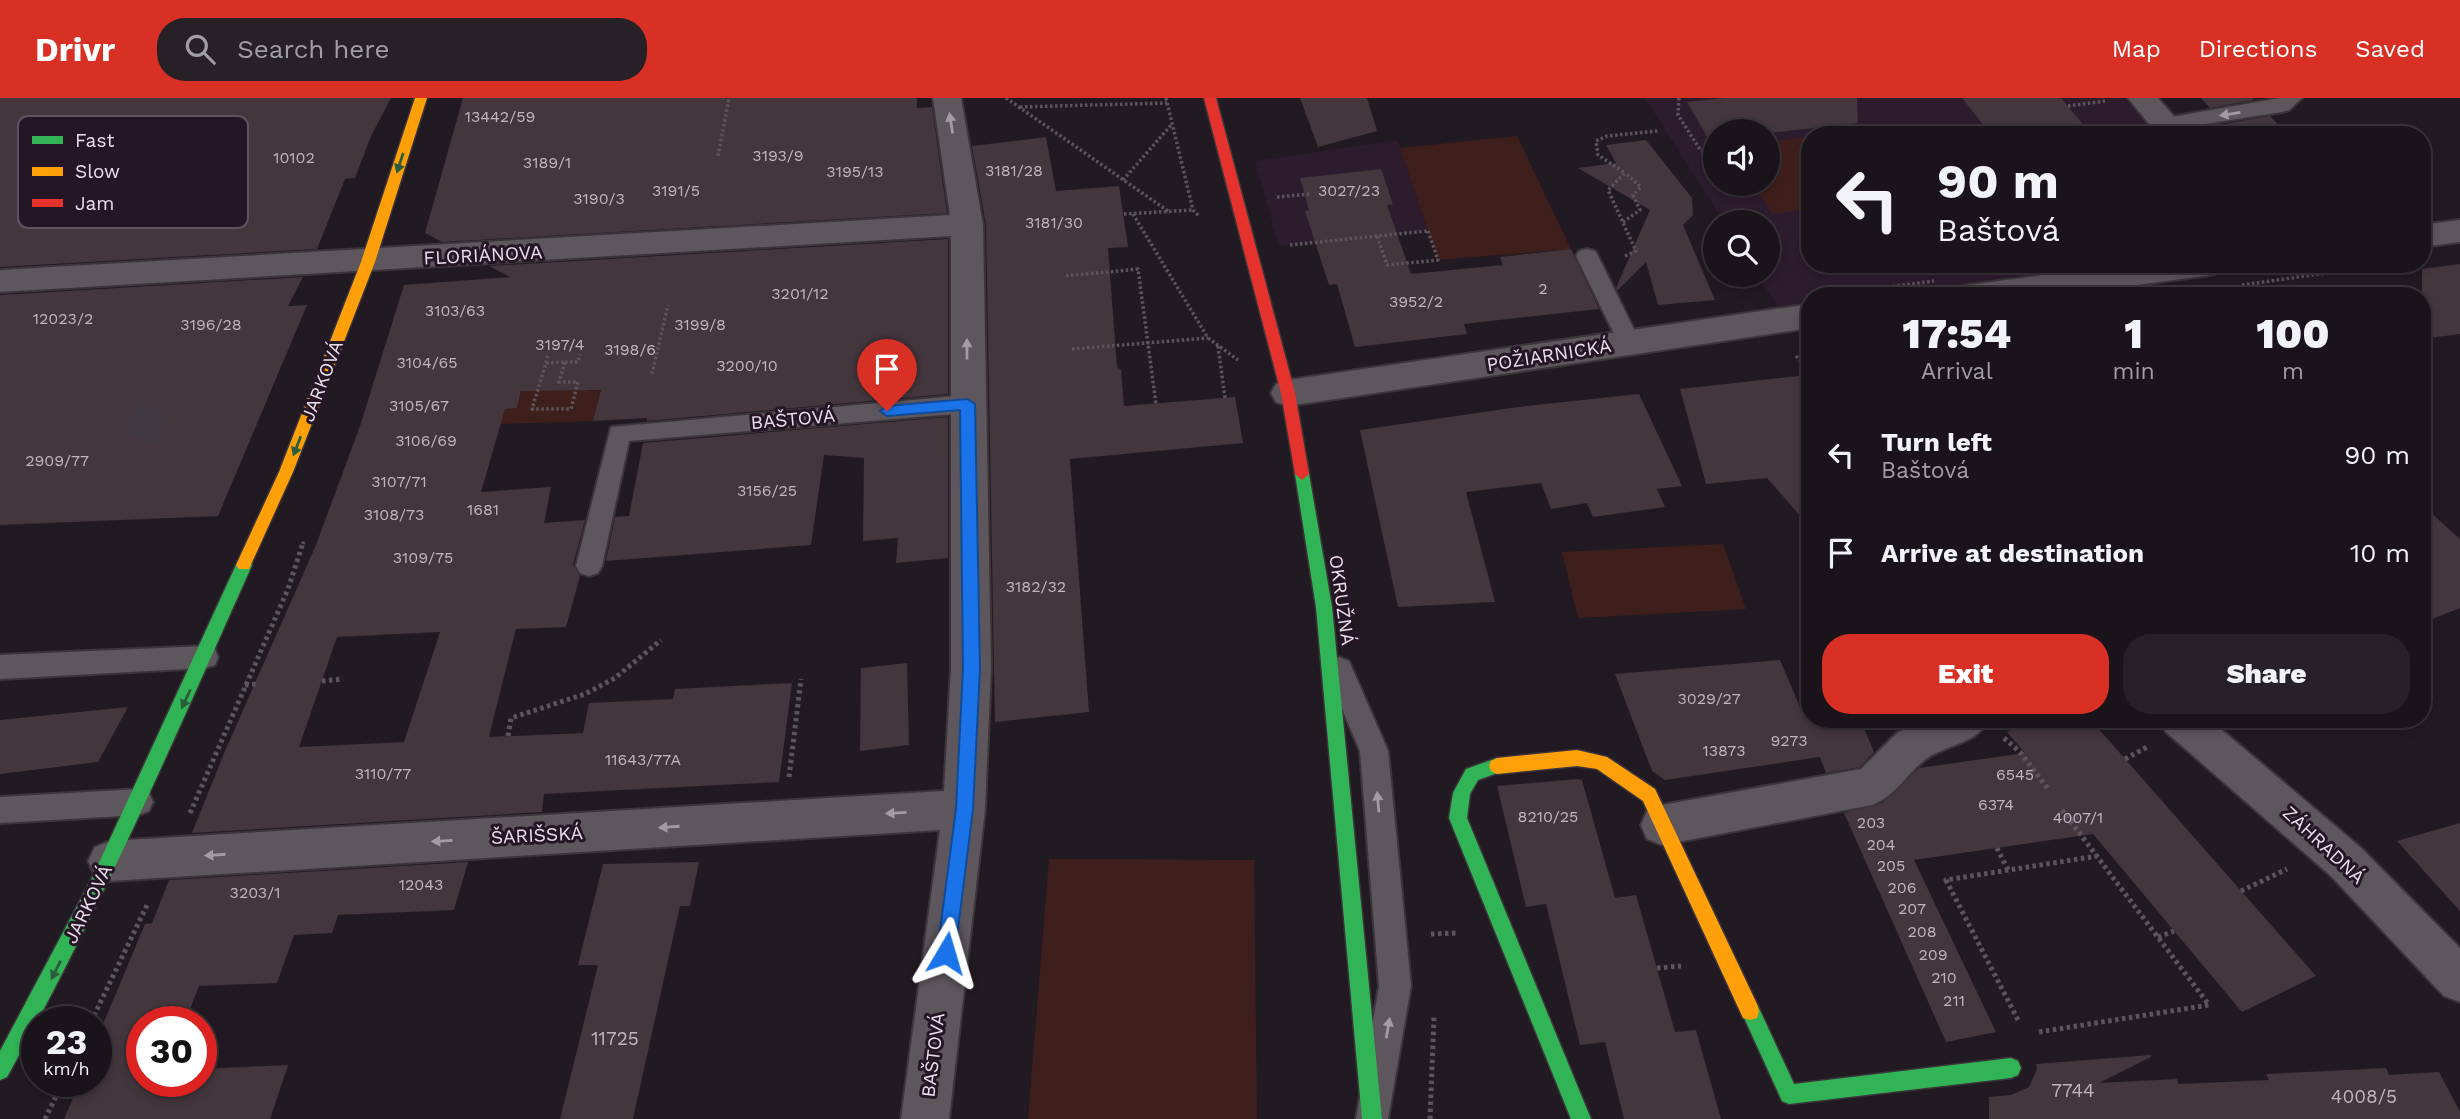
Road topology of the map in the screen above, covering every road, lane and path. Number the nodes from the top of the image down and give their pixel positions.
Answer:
1 (421, 98) edge
2 (729, 98) edge
3 (947, 98) edge
4 (1006, 98) edge
5 (1210, 98) edge
6 (1679, 98) edge
7 (2292, 98) edge
8 (2129, 99) edge
9 (1167, 101) edge
10 (2068, 106) dead end
11 (1019, 107) junction
12 (1172, 124) junction
13 (2166, 126) edge
14 (2185, 126) edge
15 (1658, 131) dead end
16 (1703, 151) edge
17 (718, 156) dead end
18 (1625, 173) junction
19 (1123, 180) junction
20 (1310, 194) dead end
21 (1265, 198) dead end
22 (1193, 210) junction
23 (1168, 211) junction
24 (1133, 214) junction
25 (1124, 215) dead end
26 (1623, 222) junction
27 (967, 225) junction
28 (1208, 227) dead end
29 (2460, 231) edge
30 (2431, 235) edge
31 (1377, 236) junction
32 (1279, 246) dead end
33 (1587, 256) dead end
34 (1623, 257) dead end
35 (368, 262) junction
36 (2251, 273) edge
37 (2220, 275) edge
38 (1066, 276) dead end
39 (0, 281) edge
40 (2092, 287) edge
41 (668, 305) dead end
42 (1801, 321) edge
43 (1208, 338) junction
44 (1629, 342) junction
45 (1150, 343) junction
46 (1218, 345) junction
47 (1072, 349) dead end
48 (580, 354) dead end
49 (548, 356) dead end
50 (1239, 360) dead end
51 (565, 362) junction
52 (546, 363) junction
53 (652, 374) dead end
54 (1288, 393) junction
55 (1225, 398) dead end
56 (967, 404) junction
57 (1156, 404) dead end
58 (589, 566) dead end
59 (1327, 639) joint
60 (661, 640) dead end
61 (205, 657) junction
62 (0, 667) edge
63 (343, 679) dead end
64 (801, 679) dead end
65 (322, 681) dead end
66 (256, 684) dead end
67 (245, 685) dead end
68 (1981, 728) edge
69 (1986, 728) edge
70 (2171, 729) edge
71 (508, 736) dead end
72 (2125, 759) dead end
73 (2048, 789) dead end
74 (139, 802) junction
75 (964, 809) junction
76 (0, 810) edge
77 (2062, 810) dead end
78 (2078, 817) dead end
79 (783, 820) junction
80 (2070, 820) junction
81 (1662, 825) junction
82 (1997, 848) dead end
83 (2097, 856) junction
84 (110, 861) junction
85 (2289, 868) dead end
86 (2008, 870) junction
87 (2241, 891) dead end
88 (2174, 931) dead end
89 (2158, 937) junction
90 (2460, 979) edge
91 (2020, 1023) dead end
92 (2011, 1068) joint
93 (0, 1070) edge
94 (56, 1097) edge
95 (46, 1119) edge
96 (925, 1119) edge
97 (1372, 1119) edge
98 (1580, 1119) edge

1 -> 35 street, JARKOVÁ
2 - 17 path
27 -> 3 street, BAŠTOVÁ
4 - 11 path
5 - 54 street, OKRUŽNÁ
6 - 16 path
7 -> 14 lane
8 - 10 path
8 - 13 street
9 - 11 path
9 - 12 path
11 - 19 path
12 - 19 path
12 - 22 path
15 - 18 path
18 - 26 path
18 - 26 path
19 - 23 path
20 - 21 path
22 - 23 path
22 - 28 path
23 - 24 path
24 - 25 path
24 - 43 path
26 - 34 path
27 - 35 street, FLORIÁNOVA
56 -> 27 street, BAŠTOVÁ
29 - 30 street
31 - 31 path
31 - 32 path
33 - 44 lane
35 - 39 street, FLORIÁNOVA
35 -> 61 street, JARKOVÁ
36 - 37 path
37 - 40 street
38 - 45 path
41 - 53 path
42 - 44 street, POŽIARNICKÁ
43 - 45 path
43 - 46 path
44 - 54 street, POŽIARNICKÁ
45 - 47 path
45 - 57 path
46 - 50 path
46 - 55 path
48 - 51 path
49 - 52 path
51 - 52 path
51 - 52 path
54 - 59 street, OKRUŽNÁ
56 - 58 lane, BAŠTOVÁ
56 - 75 street, BAŠTOVÁ
59 - 97 lane
60 - 71 path
61 - 62 lane
61 -> 74 street, JARKOVÁ
63 - 65 path
64 - 79 path
66 - 67 path
68 - 81 street
69 - 73 path
70 - 72 path
70 - 90 street, ZÁHRADNÁ
74 - 76 lane
74 - 84 street, JARKOVÁ
75 -> 79 street, ŠARIŠSKÁ
75 - 96 street, BAŠTOVÁ
77 - 80 path
78 - 80 path
79 -> 84 street, ŠARIŠSKÁ
80 - 83 path
81 - 92 street
81 - 98 street
82 - 86 path
83 - 86 path
83 - 89 path
84 -> 93 street, JARKOVÁ
85 - 87 path
86 - 91 path
88 - 89 path
89 - 92 path
94 - 95 path

